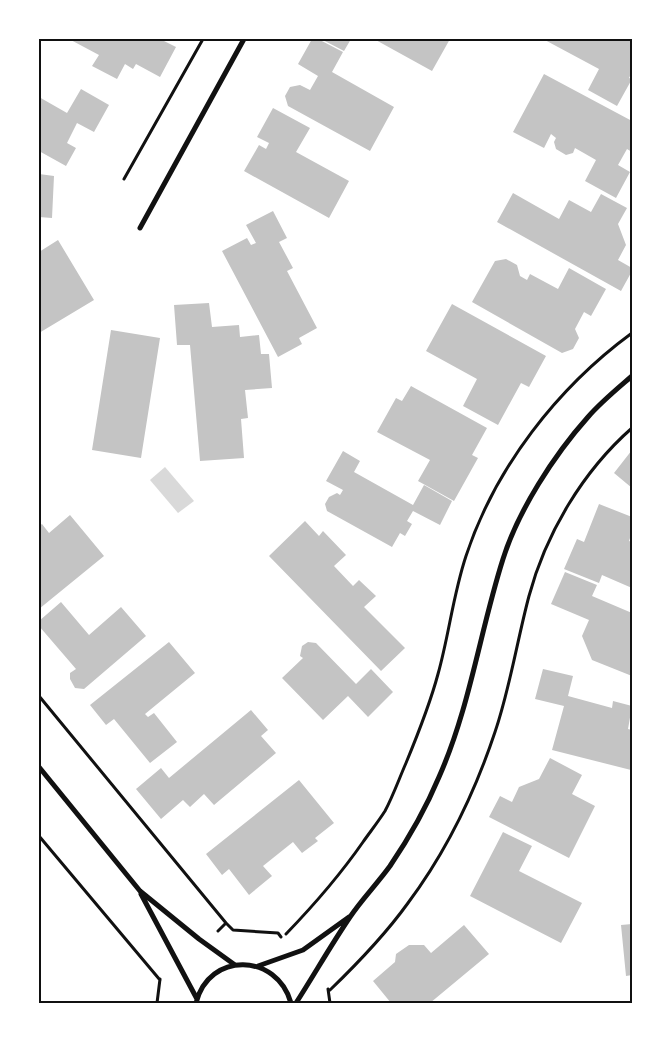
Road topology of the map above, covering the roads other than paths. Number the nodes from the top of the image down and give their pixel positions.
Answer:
1 (244, 39) edge
2 (140, 228) dead end
3 (632, 376) edge
4 (39, 767) edge
5 (140, 891) junction
6 (351, 916) junction
7 (235, 965) junction
8 (258, 966) junction
9 (196, 1001) edge
10 (291, 1003) edge
11 (296, 1003) edge

1 - 2 street
3 - 6 street
4 - 5 street
5 - 7 street
5 - 9 street
6 - 8 street
6 - 11 street
7 - 8 street
7 - 9 street
8 - 10 street

